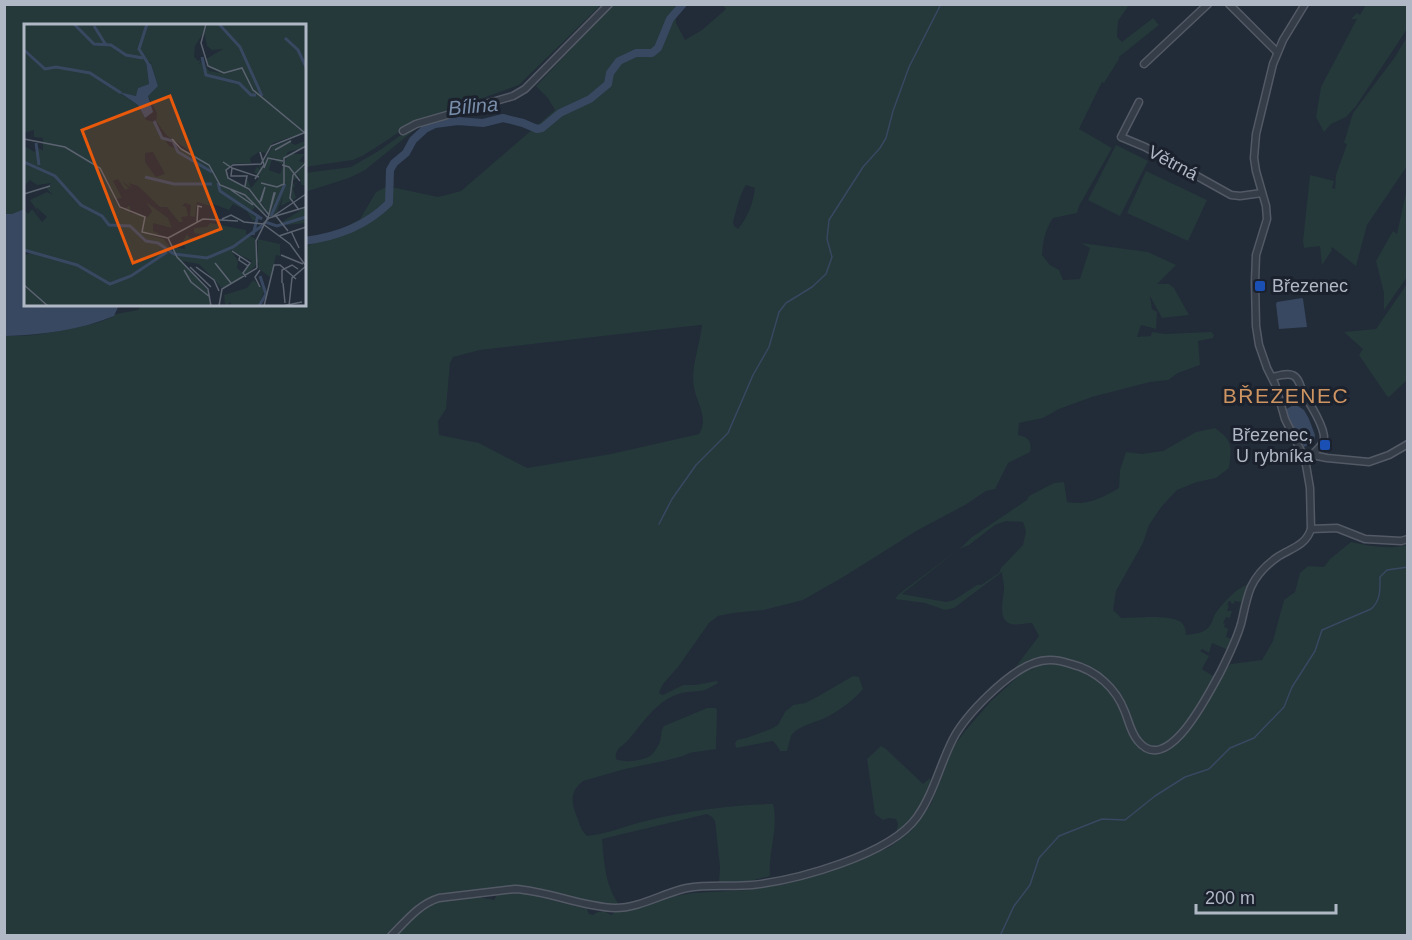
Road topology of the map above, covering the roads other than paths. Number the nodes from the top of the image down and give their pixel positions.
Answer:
1 (609, 4) edge
2 (1208, 4) edge
3 (1229, 4) edge
4 (1305, 4) edge
5 (1277, 52) junction
6 (1144, 64) dead end
7 (1139, 102) dead end
8 (403, 131) dead end
9 (1262, 193) junction
10 (1272, 377) junction
11 (1303, 394) junction
12 (1281, 402) junction
13 (1407, 444) edge
14 (1312, 455) junction
15 (1305, 459) junction
16 (1311, 529) junction
17 (1407, 539) edge
18 (391, 936) edge

1 - 8 street
2 - 6 street
3 - 5 street
4 - 5 street
5 - 9 street
7 - 9 street, Větrná
9 - 10 street
10 - 11 street
10 - 12 street
11 - 12 street
11 - 14 street
12 - 15 street
13 - 14 street
14 - 15 street
15 - 16 street
16 - 17 street
16 - 18 street

